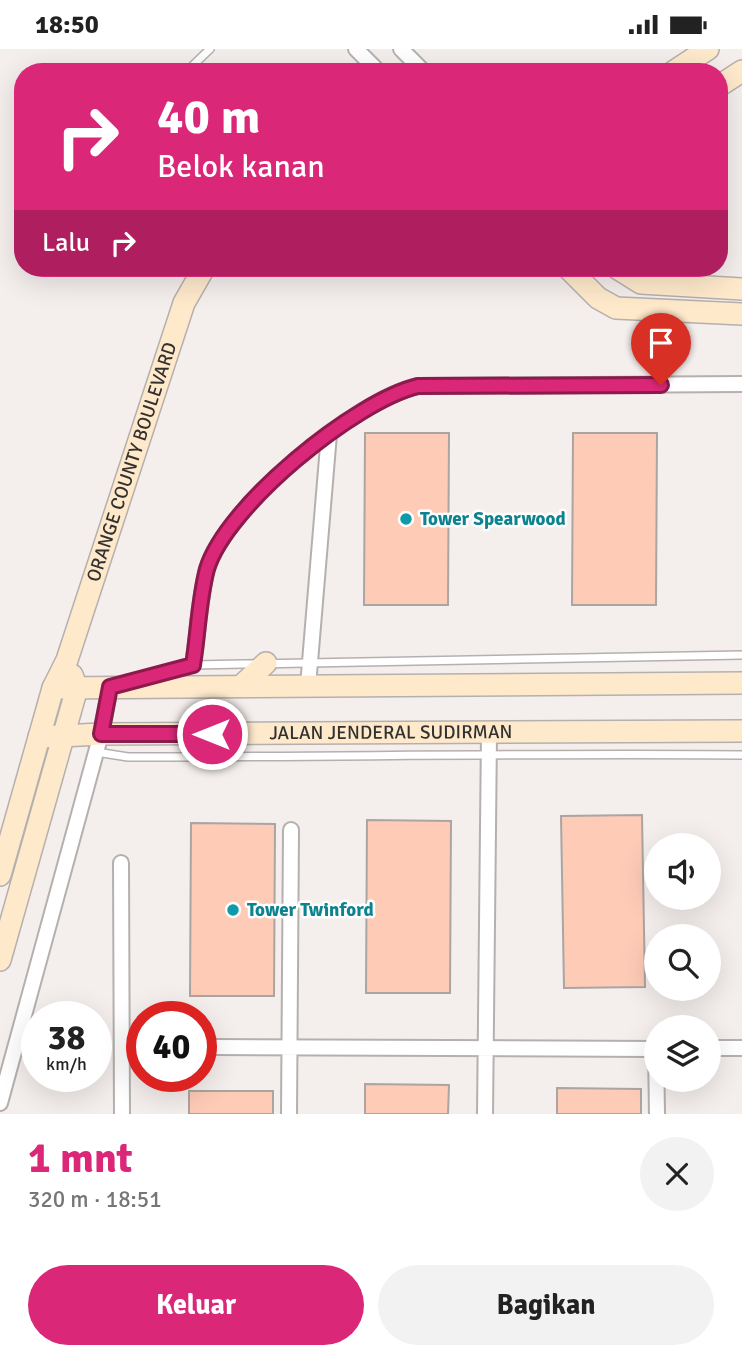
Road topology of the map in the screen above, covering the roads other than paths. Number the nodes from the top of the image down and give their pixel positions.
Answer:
1 (210, 49) edge
2 (356, 49) edge
3 (401, 49) edge
4 (708, 49) edge
5 (195, 63) edge
6 (370, 63) edge
7 (415, 63) edge
8 (687, 63) edge
9 (199, 277) edge
10 (577, 277) edge
11 (632, 277) edge
12 (742, 289) edge
13 (742, 314) edge
14 (742, 384) edge
15 (329, 434) junction
16 (742, 655) edge
17 (66, 660) junction
18 (313, 661) junction
19 (266, 663) junction
20 (193, 665) junction
21 (742, 683) edge
22 (241, 686) junction
23 (308, 686) junction
24 (110, 687) junction
25 (53, 688) junction
26 (77, 688) junction
27 (742, 731) edge
28 (40, 737) junction
29 (62, 737) junction
30 (98, 743) junction
31 (489, 743) junction
32 (742, 755) edge
33 (291, 830) dead end
34 (121, 863) dead end
35 (0, 875) edge
36 (0, 960) edge
37 (217, 1047) edge
38 (290, 1047) junction
39 (485, 1047) junction
40 (721, 1048) edge
41 (742, 1048) edge
42 (644, 1049) edge
43 (657, 1092) edge
44 (0, 1103) edge
45 (122, 1114) edge
46 (289, 1114) edge
47 (485, 1114) edge
48 (657, 1114) edge

1 - 5 lane
2 - 6 street
3 - 7 street
4 - 8 street
9 - 17 street, ORANGE COUNTY BOULEVARD
10 - 13 street
11 - 12 street
14 - 15 street
15 - 18 street
15 - 20 street
16 - 18 lane
17 - 25 street, ORANGE COUNTY BOULEVARD
17 - 26 street
18 - 19 lane
18 - 23 street
19 - 20 lane
19 - 22 street
20 - 24 lane
21 - 23 street
22 - 23 street
22 - 24 street
24 - 26 street
24 - 30 street
25 - 26 street
25 - 28 street, ORANGE COUNTY BOULEVARD
26 - 29 street
27 - 31 street, JALAN JENDERAL SUDIRMAN
28 - 29 street, JALAN JENDERAL SUDIRMAN
28 - 35 street, ORANGE COUNTY BOULEVARD
29 - 30 street, JALAN JENDERAL SUDIRMAN
29 - 36 street
30 - 31 street, JALAN JENDERAL SUDIRMAN
30 - 44 street
31 - 32 lane
31 - 39 street
33 - 38 street
34 - 45 street
37 - 38 street
38 - 39 street
38 - 46 street
39 - 42 street
39 - 47 street
40 - 41 street
43 - 48 street

